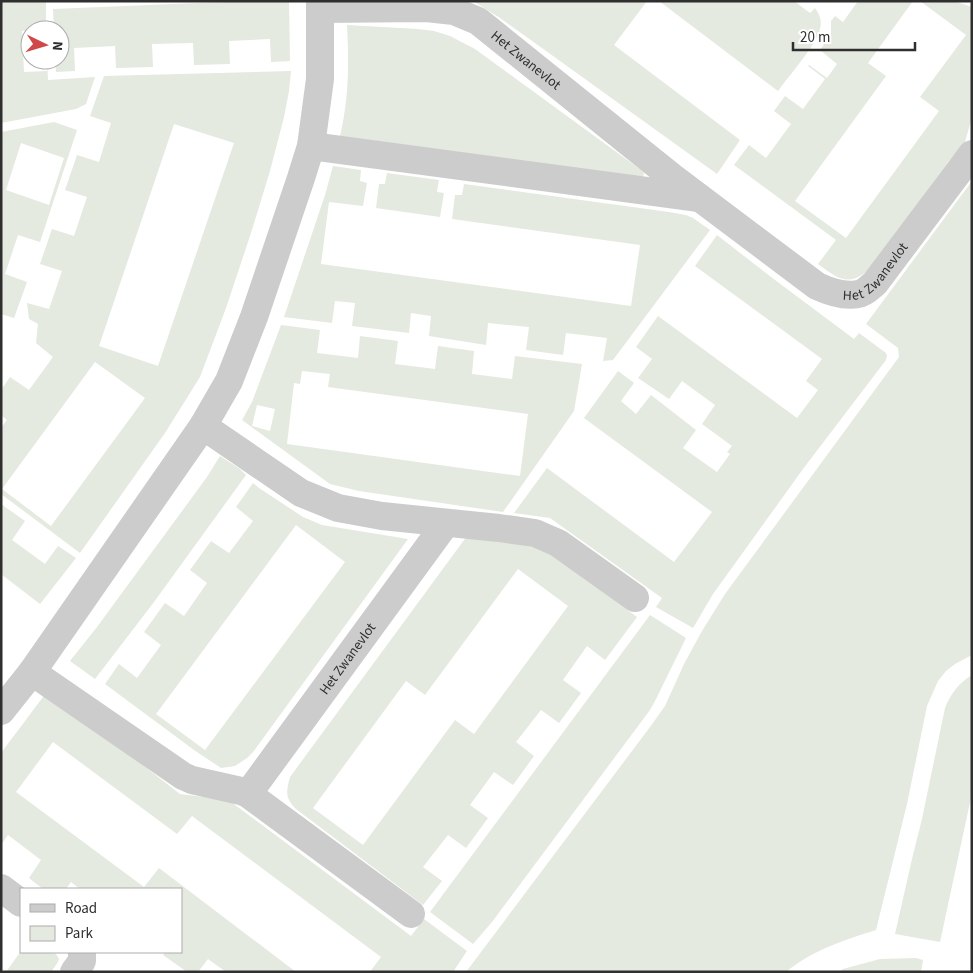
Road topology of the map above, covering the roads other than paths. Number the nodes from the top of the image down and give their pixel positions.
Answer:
1 (320, 5) edge
2 (311, 146) junction
3 (972, 154) edge
4 (701, 199) junction
5 (204, 426) junction
6 (446, 523) junction
7 (635, 598) dead end
8 (32, 672) junction
9 (1, 711) edge
10 (248, 794) junction
11 (1, 888) edge
12 (20, 902) edge
13 (412, 914) dead end
14 (82, 953) edge
15 (74, 972) edge

1 - 2 street, Het Zwanevlot
1 - 4 street, Het Zwanevlot
2 - 4 street, Het Zwanevlot
2 - 5 street, Het Zwanevlot
3 - 4 street, Het Zwanevlot
5 - 6 street
5 - 8 street, Het Zwanevlot
6 - 7 street
6 - 10 street, Het Zwanevlot
8 - 9 street, Het Zwanevlot
8 - 10 street
10 - 13 street
11 - 12 street
14 - 15 street

